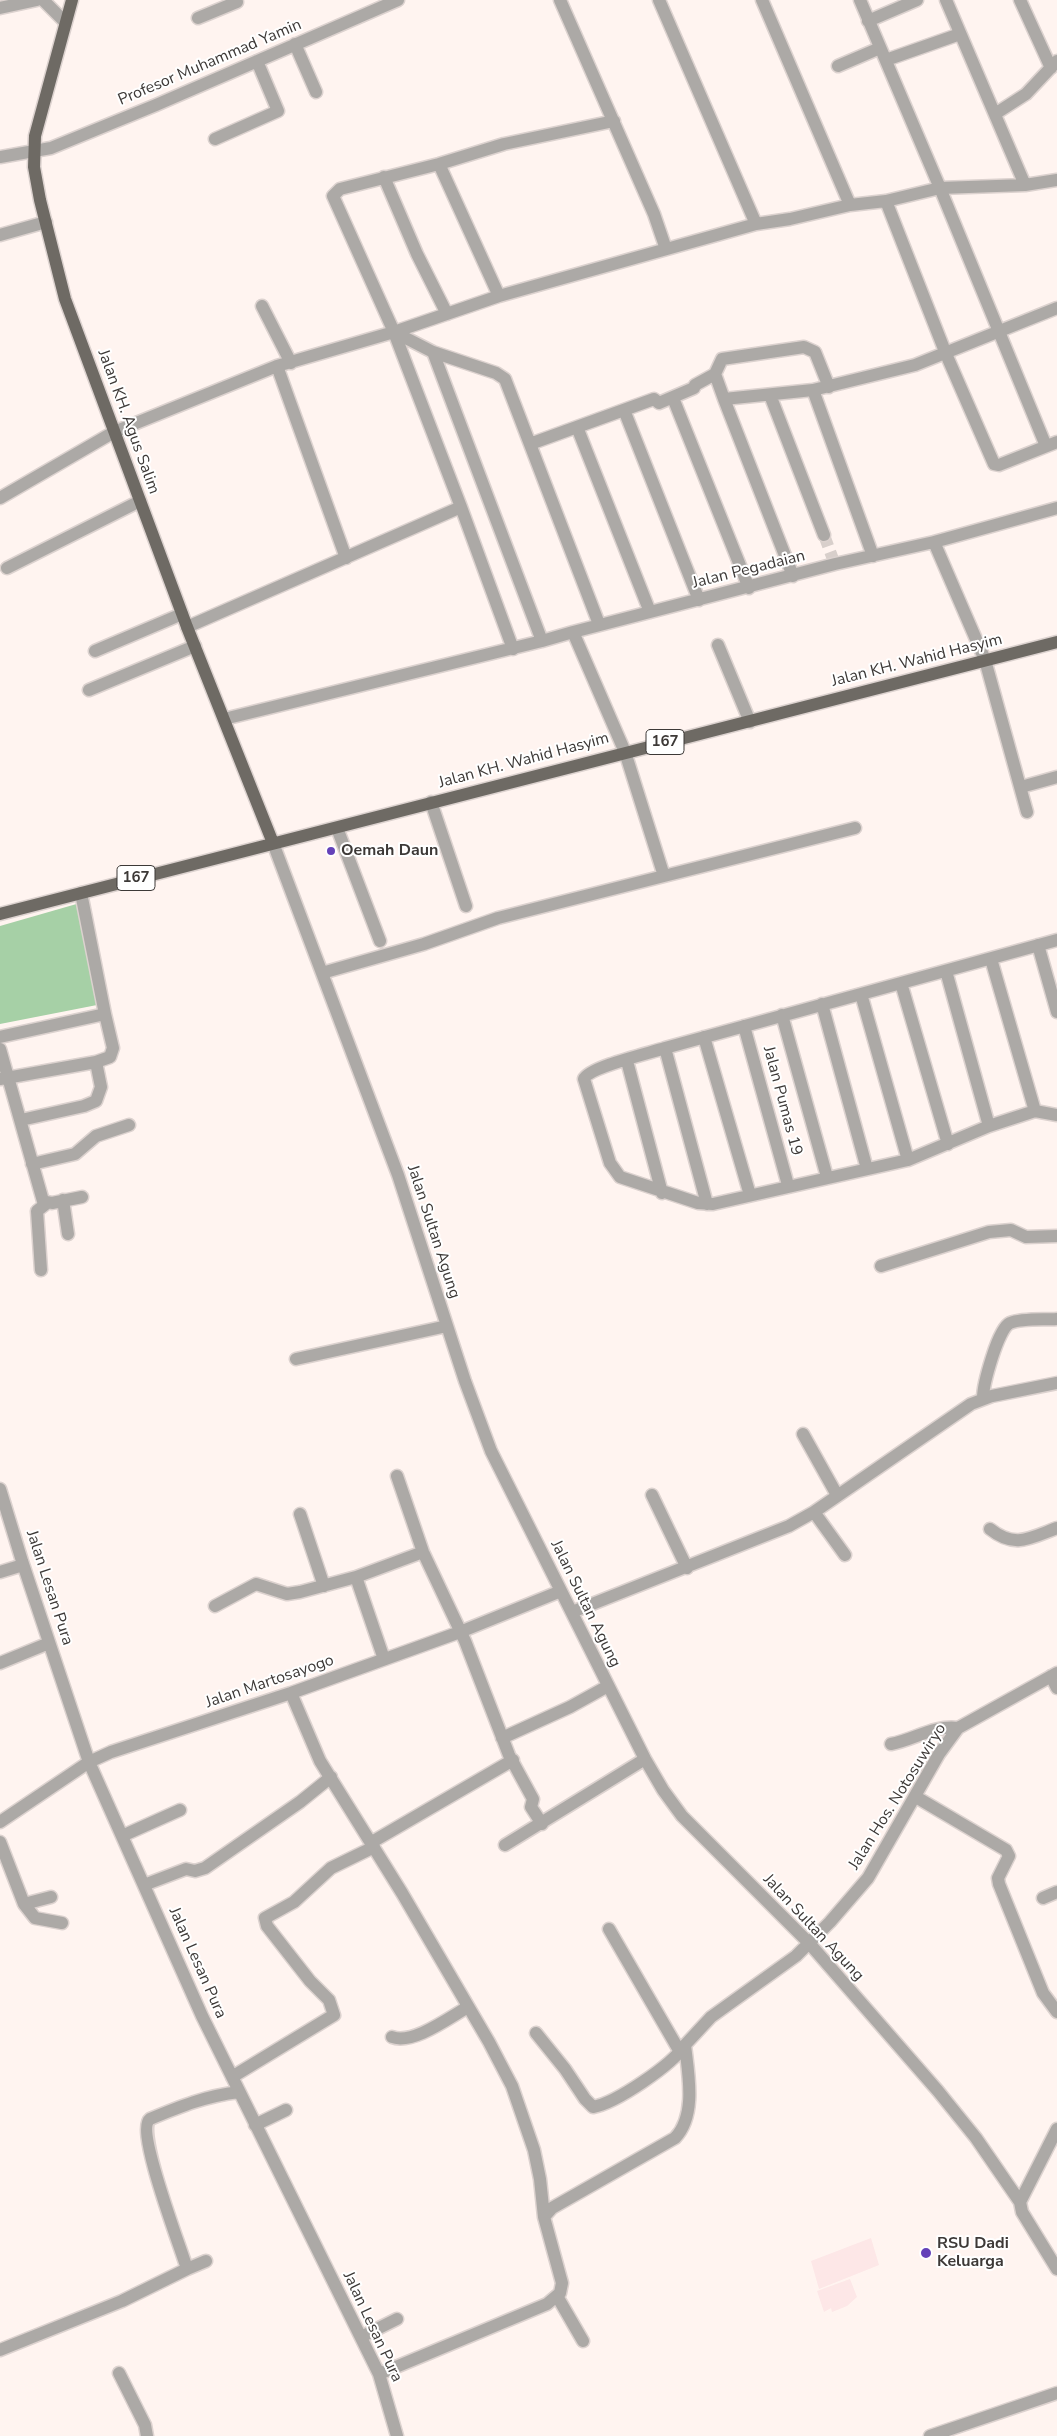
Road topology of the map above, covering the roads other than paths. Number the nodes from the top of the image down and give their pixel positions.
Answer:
1 (38, 0) edge
2 (43, 0) edge
3 (72, 0) edge
4 (398, 0) edge
5 (560, 0) edge
6 (659, 0) edge
7 (762, 0) edge
8 (860, 0) edge
9 (917, 0) edge
10 (946, 0) edge
11 (1020, 0) edge
12 (238, 1) edge
13 (0, 7) edge
14 (198, 18) dead end
15 (868, 21) junction
16 (66, 22) junction
17 (960, 34) junction
18 (295, 44) junction
19 (880, 48) junction
20 (886, 60) junction
21 (257, 61) junction
22 (1054, 64) edge
23 (838, 66) dead end
24 (316, 92) dead end
25 (995, 114) junction
26 (614, 121) junction
27 (215, 139) dead end
28 (34, 151) junction
29 (0, 157) edge
30 (440, 164) junction
31 (384, 177) junction
32 (1057, 180) edge
33 (1025, 185) junction
34 (940, 188) junction
35 (886, 201) junction
36 (850, 205) junction
37 (46, 222) junction
38 (756, 224) junction
39 (0, 235) edge
40 (666, 249) junction
41 (499, 296) junction
42 (262, 306) dead end
43 (1057, 308) edge
44 (446, 314) junction
45 (399, 331) junction
46 (998, 333) junction
47 (433, 352) junction
48 (946, 354) junction
49 (291, 363) junction
50 (277, 366) junction
51 (715, 374) junction
52 (829, 386) junction
53 (813, 390) junction
54 (770, 395) junction
55 (673, 398) junction
56 (724, 399) junction
57 (624, 410) junction
58 (577, 428) junction
59 (114, 432) junction
60 (530, 444) junction
61 (1052, 444) edge
62 (0, 498) edge
63 (140, 501) junction
64 (461, 507) junction
65 (1057, 508) edge
66 (824, 535) tunnel mouth
67 (934, 542) junction
68 (873, 556) junction
69 (346, 558) junction
70 (7, 568) dead end
71 (793, 576) junction
72 (749, 588) junction
73 (698, 600) junction
74 (650, 612) junction
75 (182, 614) junction
76 (599, 624) junction
77 (187, 627) junction
78 (573, 632) junction
79 (542, 641) junction
80 (1057, 642) edge
81 (718, 645) dead end
82 (195, 646) junction
83 (513, 649) junction
84 (95, 651) dead end
85 (985, 660) junction
86 (89, 690) dead end
87 (224, 719) junction
88 (750, 722) junction
89 (625, 752) junction
90 (1057, 777) edge
91 (1021, 787) junction
92 (430, 802) junction
93 (1027, 812) dead end
94 (337, 828) junction
95 (855, 828) dead end
96 (272, 843) junction
97 (664, 876) junction
98 (81, 893) junction
99 (466, 906) dead end
100 (0, 914) edge
101 (1057, 940) edge
102 (380, 941) dead end
103 (1038, 946) junction
104 (991, 959) junction
105 (946, 971) junction
106 (322, 973) junction
107 (901, 983) junction
108 (861, 994) junction
109 (822, 1004) junction
110 (1057, 1012) edge
111 (105, 1014) junction
112 (782, 1015) junction
113 (744, 1026) junction
114 (0, 1037) edge
115 (704, 1037) junction
116 (665, 1048) junction
117 (0, 1049) edge
118 (627, 1061) junction
119 (96, 1062) junction
120 (4, 1078) edge
121 (1035, 1110) junction
122 (1057, 1115) edge
123 (21, 1120) junction
124 (130, 1125) dead end
125 (989, 1126) junction
126 (948, 1144) junction
127 (908, 1160) junction
128 (32, 1164) junction
129 (867, 1170) junction
130 (827, 1177) junction
131 (788, 1185) junction
132 (662, 1193) junction
133 (750, 1195) junction
134 (82, 1197) dead end
135 (63, 1200) junction
136 (47, 1203) junction
137 (707, 1204) junction
138 (68, 1234) dead end
139 (1057, 1236) edge
140 (881, 1266) dead end
141 (41, 1270) dead end
142 (1057, 1319) edge
143 (447, 1326) junction
144 (296, 1359) dead end
145 (1057, 1383) edge
146 (983, 1398) junction
147 (803, 1434) dead end
148 (397, 1476) dead end
149 (0, 1489) edge
150 (652, 1494) dead end
151 (837, 1495) junction
152 (814, 1512) junction
153 (300, 1514) dead end
154 (1057, 1528) edge
155 (990, 1529) dead end
156 (423, 1552) junction
157 (845, 1555) dead end
158 (23, 1565) junction
159 (687, 1568) junction
160 (0, 1572) edge
161 (356, 1577) junction
162 (324, 1586) junction
163 (561, 1591) junction
164 (215, 1606) dead end
165 (572, 1612) junction
166 (460, 1632) junction
167 (49, 1643) junction
168 (384, 1659) junction
169 (0, 1663) edge
170 (1054, 1675) edge
171 (608, 1686) junction
172 (1057, 1688) edge
173 (291, 1693) junction
174 (958, 1728) junction
175 (502, 1738) junction
176 (891, 1744) dead end
177 (645, 1759) junction
178 (513, 1760) junction
179 (89, 1762) junction
180 (331, 1777) junction
181 (916, 1797) junction
182 (180, 1810) dead end
183 (0, 1822) edge
184 (542, 1824) junction
185 (122, 1836) junction
186 (0, 1842) edge
187 (373, 1845) junction
188 (505, 1845) dead end
189 (144, 1885) junction
190 (1057, 1892) edge
191 (51, 1897) dead end
192 (1044, 1898) dead end
193 (24, 1904) junction
194 (62, 1923) dead end
195 (610, 1929) dead end
196 (809, 1943) junction
197 (468, 2007) junction
198 (1057, 2012) edge
199 (536, 2033) dead end
200 (392, 2037) dead end
201 (682, 2048) junction
202 (232, 2077) junction
203 (239, 2092) junction
204 (286, 2110) dead end
205 (255, 2125) junction
206 (1057, 2128) edge
207 (1020, 2202) junction
208 (544, 2218) junction
209 (206, 2261) dead end
210 (187, 2269) junction
211 (1057, 2269) edge
212 (557, 2296) junction
213 (397, 2319) dead end
214 (361, 2337) junction
215 (582, 2341) dead end
216 (0, 2350) edge
217 (119, 2373) dead end
218 (379, 2374) junction
219 (1057, 2393) edge
220 (147, 2436) edge
221 (397, 2436) edge
222 (930, 2436) edge

1 - 13 street
2 - 16 street
3 - 16 main road, Jalan KH. Agus Salim
4 - 18 street, Profesor Muhammad Yamin
5 - 26 street
6 - 38 street
7 - 36 street
8 - 15 street
9 - 15 street
10 - 17 street
11 - 22 street
12 - 14 street
15 - 19 street
16 - 28 main road, Jalan KH. Agus Salim
17 - 20 street
17 - 25 street
18 - 21 street, Profesor Muhammad Yamin
18 - 24 street
19 - 20 street
19 - 23 street
20 - 34 street
21 - 27 street
21 - 28 street, Profesor Muhammad Yamin
22 - 25 street
25 - 33 street
26 - 30 street
26 - 40 street
28 - 29 street
28 - 37 main road, Jalan KH. Agus Salim
30 - 31 street
30 - 41 street
31 - 44 street
31 - 45 street
32 - 33 street
33 - 34 street
34 - 35 street
34 - 46 street
35 - 36 street
35 - 48 street
36 - 38 street
37 - 39 street
37 - 59 main road, Jalan KH. Agus Salim
38 - 40 street
40 - 41 street
41 - 44 street
42 - 49 street
43 - 46 street
44 - 45 street
45 - 47 street
45 - 49 street
45 - 64 street
46 - 48 street
46 - 61 street
47 - 60 street
47 - 79 street
48 - 52 street
48 - 61 street
49 - 50 street
50 - 59 street
50 - 69 street
51 - 52 street
51 - 55 street
51 - 56 street
52 - 53 street
53 - 54 street
53 - 68 street
54 - 56 street
54 - 66 street
55 - 57 street
55 - 72 street
56 - 71 street
57 - 58 street
57 - 73 street
58 - 60 street
58 - 74 street
59 - 62 street
59 - 63 main road, Jalan KH. Agus Salim
60 - 76 street
63 - 70 street
63 - 75 main road, Jalan KH. Agus Salim
64 - 69 street
64 - 83 street
65 - 67 street, Jalan Pegadaian
67 - 68 street, Jalan Pegadaian
67 - 85 street
68 - 71 street, Jalan Pegadaian
69 - 77 street
71 - 72 street, Jalan Pegadaian
72 - 73 street, Jalan Pegadaian
73 - 74 street, Jalan Pegadaian
74 - 76 street, Jalan Pegadaian
75 - 77 main road, Jalan KH. Agus Salim
75 - 84 street
76 - 78 street, Jalan Pegadaian
77 - 82 main road, Jalan KH. Agus Salim
78 - 79 street, Jalan Pegadaian
78 - 89 street
79 - 83 street, Jalan Pegadaian
80 - 85 main road, Jalan KH. Wahid Hasyim / 167
81 - 88 street
82 - 86 street
82 - 87 main road, Jalan KH. Agus Salim
83 - 87 street, Jalan Pegadaian
85 - 88 main road, Jalan KH. Wahid Hasyim / 167
85 - 91 street
87 - 96 main road, Jalan KH. Agus Salim
88 - 89 main road, Jalan KH. Wahid Hasyim / 167
89 - 92 main road, Jalan KH. Wahid Hasyim / 167
89 - 97 street
90 - 91 street
91 - 93 street
92 - 94 main road, Jalan KH. Wahid Hasyim / 167
92 - 99 street
94 - 96 main road, Jalan KH. Wahid Hasyim / 167
94 - 102 street
95 - 97 street
96 - 98 main road, Jalan KH. Wahid Hasyim / 167
96 - 106 street, Jalan Sultan Agung
97 - 106 street
98 - 100 main road, Jalan KH. Wahid Hasyim / 167
98 - 111 street
101 - 103 street
103 - 104 street
103 - 110 street
104 - 105 street
104 - 121 street
105 - 107 street
105 - 125 street
106 - 143 street, Jalan Sultan Agung
107 - 108 street
107 - 126 street
108 - 109 street
108 - 127 street
109 - 112 street
109 - 129 street
111 - 114 street
111 - 119 street
112 - 113 street
112 - 130 street
113 - 115 street
113 - 131 street, Jalan Pumas 19
115 - 116 street
115 - 133 street
116 - 118 street
116 - 137 street
117 - 120 street
118 - 132 street
118 - 132 street
119 - 120 street
119 - 123 street
120 - 123 street
121 - 122 street
121 - 125 street
123 - 128 street
124 - 128 street
125 - 126 street
126 - 127 street
127 - 129 street
128 - 136 street
129 - 130 street
130 - 131 street
131 - 133 street
132 - 137 street
133 - 137 street
134 - 135 street
135 - 136 street
135 - 138 street
136 - 141 street
139 - 140 street
142 - 146 street
143 - 144 street
143 - 163 street, Jalan Sultan Agung
145 - 146 street
146 - 151 street
147 - 151 street
148 - 156 street
149 - 158 street, Jalan Lesan Pura
150 - 159 street
151 - 152 street
152 - 157 street
152 - 159 street
153 - 162 street
154 - 155 street
156 - 161 street
156 - 166 street
158 - 160 street
158 - 167 street, Jalan Lesan Pura
159 - 165 street
161 - 162 street
161 - 168 street
162 - 164 street
163 - 165 street, Jalan Sultan Agung
163 - 166 street, Jalan Martosayogo
165 - 171 street, Jalan Sultan Agung
166 - 168 street, Jalan Martosayogo
166 - 175 street
167 - 169 street
167 - 179 street, Jalan Lesan Pura
168 - 173 street, Jalan Martosayogo
170 - 172 street
170 - 174 street, Jalan Hos. Notosuwiryo
171 - 175 street
171 - 177 street, Jalan Sultan Agung
173 - 179 street, Jalan Martosayogo
173 - 180 street
174 - 176 street
174 - 181 street, Jalan Hos. Notosuwiryo
175 - 178 street
177 - 184 street
177 - 196 street, Jalan Sultan Agung
178 - 184 street
178 - 187 street
179 - 183 street, Jalan Martosayogo
179 - 185 street, Jalan Lesan Pura
180 - 187 street
180 - 189 street
181 - 196 street, Jalan Hos. Notosuwiryo
181 - 198 street
182 - 185 street
184 - 188 street
185 - 189 street, Jalan Lesan Pura
186 - 193 street
187 - 197 street
187 - 202 street
189 - 202 street, Jalan Lesan Pura
190 - 192 street
191 - 193 street
193 - 194 street
195 - 201 street
196 - 201 street, Jalan Hos. Notosuwiryo
196 - 207 street, Jalan Sultan Agung
197 - 200 street
197 - 208 street
199 - 201 street, Jalan Hos. Notosuwiryo
201 - 208 street
202 - 203 street, Jalan Lesan Pura
203 - 205 street, Jalan Lesan Pura
203 - 210 street
204 - 205 street
205 - 214 street, Jalan Lesan Pura
206 - 207 street
207 - 211 street, Jalan Sultan Agung
208 - 212 street
209 - 210 street
210 - 216 street
212 - 215 street
212 - 218 street
213 - 214 street
214 - 218 street, Jalan Lesan Pura
217 - 220 street
218 - 221 street, Jalan Lesan Pura
219 - 222 street

